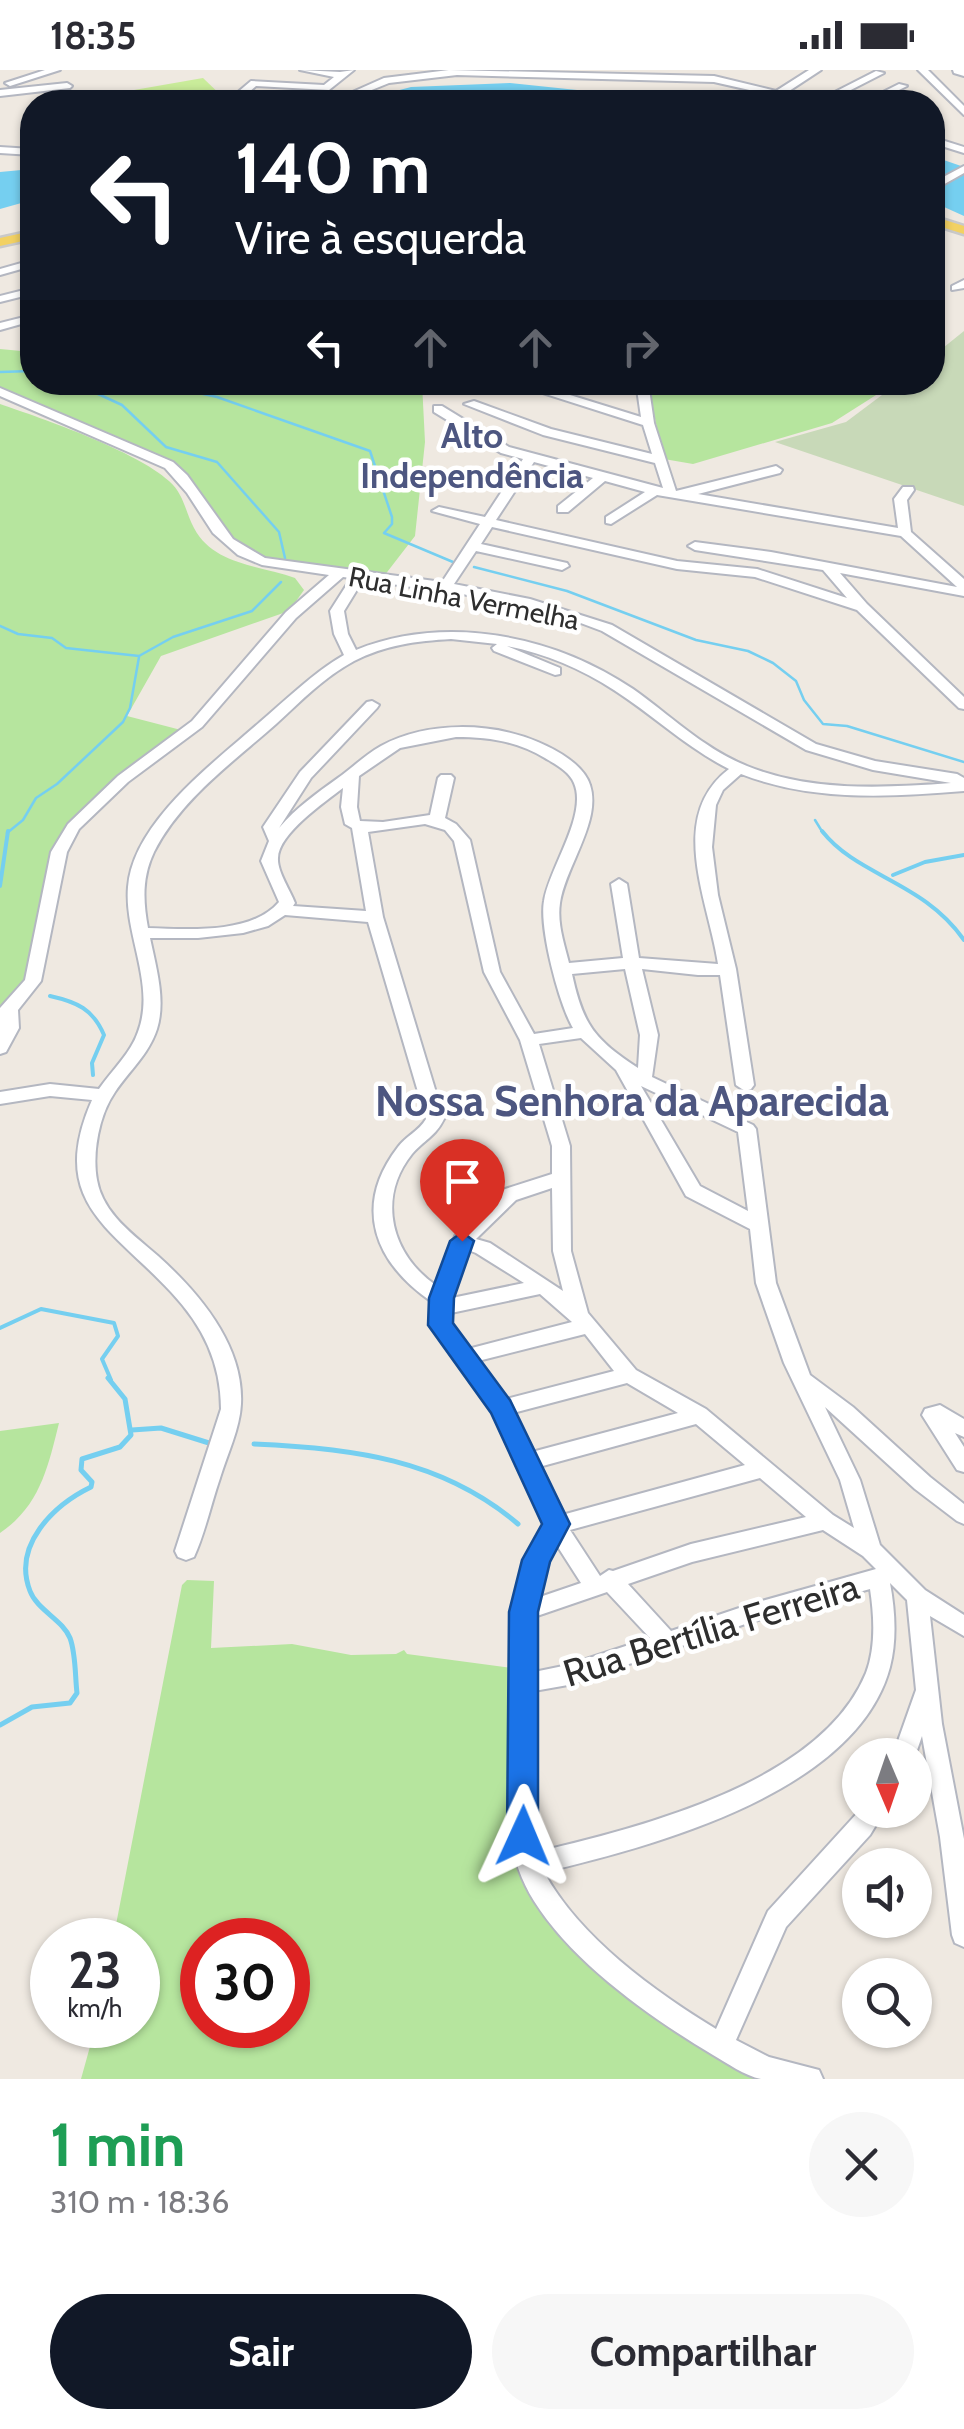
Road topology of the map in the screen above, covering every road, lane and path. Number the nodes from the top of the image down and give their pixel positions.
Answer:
1 (14, 70) edge
2 (55, 70) edge
3 (304, 70) edge
4 (747, 70) edge
5 (816, 70) edge
6 (923, 70) edge
7 (344, 72) edge
8 (607, 72) edge
9 (659, 72) edge
10 (880, 74) dead end
11 (729, 80) junction
12 (0, 81) edge
13 (859, 82) junction
14 (67, 86) dead end
15 (902, 86) dead end
16 (29, 90) edge
17 (246, 90) edge
18 (364, 90) edge
19 (767, 90) edge
20 (783, 90) edge
21 (844, 90) edge
22 (887, 90) edge
23 (892, 90) edge
24 (943, 90) edge
25 (945, 93) edge
26 (964, 112) edge
27 (0, 392) edge
28 (558, 395) edge
29 (644, 395) edge
30 (0, 401) edge
31 (470, 404) dead end
32 (438, 409) dead end
33 (45, 410) junction
34 (648, 422) junction
35 (531, 458) junction
36 (660, 460) junction
37 (776, 470) dead end
38 (602, 477) junction
39 (908, 490) dead end
40 (655, 492) junction
41 (675, 495) junction
42 (562, 509) dead end
43 (439, 511) dead end
44 (611, 520) dead end
45 (488, 522) junction
46 (904, 534) junction
47 (473, 546) junction
48 (695, 546) dead end
49 (562, 566) dead end
50 (828, 567) junction
51 (339, 574) junction
52 (358, 577) junction
53 (445, 588) junction
54 (964, 589) edge
55 (862, 606) junction
56 (470, 638) junction
57 (352, 657) junction
58 (555, 671) dead end
59 (372, 705) dead end
60 (964, 706) edge
61 (739, 769) junction
62 (352, 775) junction
63 (446, 778) dead end
64 (964, 783) edge
65 (437, 819) junction
66 (359, 826) junction
67 (276, 840) junction
68 (618, 884) dead end
69 (284, 910) junction
70 (375, 918) junction
71 (142, 933) junction
72 (632, 963) junction
73 (563, 968) junction
74 (728, 969) junction
75 (5, 1016) edge
76 (586, 1032) junction
77 (529, 1040) junction
78 (0, 1048) edge
79 (618, 1062) junction
80 (643, 1078) junction
81 (745, 1085) dead end
82 (103, 1095) junction
83 (0, 1098) edge
84 (562, 1178) junction
85 (760, 1225) junction
86 (462, 1241) junction
87 (544, 1286) junction
88 (442, 1303) junction
89 (584, 1321) junction
90 (465, 1357) junction
91 (629, 1375) junction
92 (804, 1382) junction
93 (501, 1408) junction
94 (698, 1415) junction
95 (964, 1428) edge
96 (528, 1462) junction
97 (964, 1464) edge
98 (760, 1468) junction
99 (964, 1514) edge
100 (826, 1521) junction
101 (556, 1524) junction
102 (871, 1550) junction
103 (186, 1551) dead end
104 (887, 1576) junction
105 (602, 1582) junction
106 (917, 1596) junction
107 (524, 1612) junction
108 (964, 1626) edge
109 (666, 1640) junction
110 (928, 1682) junction
111 (525, 1683) junction
112 (910, 1738) edge
113 (861, 1828) edge
114 (528, 1866) junction
115 (964, 1935) edge
116 (722, 2044) junction
117 (810, 2079) edge

1 - 12 street
2 - 12 street
3 - 7 street
4 - 11 street
5 - 20 street
6 - 24 street
7 - 17 street
8 - 9 street
8 - 18 street
9 - 11 street
10 - 13 street
11 - 19 street
13 - 21 street
13 - 22 street
14 - 16 street
15 - 23 street
25 - 26 street
27 - 33 street
28 - 34 street
29 - 34 street
30 - 33 street
31 - 36 street
32 - 35 street
33 - 51 street, Rua Linha Vermelha
34 - 36 street
35 - 38 street
35 - 45 street
36 - 41 street
37 - 41 street
38 - 40 street
38 - 42 street
39 - 46 street
40 - 41 street
40 - 44 street
41 - 46 street
43 - 45 street
45 - 47 street
45 - 55 street
46 - 54 street
47 - 49 street
47 - 53 street
48 - 50 street
50 - 54 street
50 - 55 street
51 - 52 street, Rua Linha Vermelha
51 - 75 street
52 - 53 street, Rua Linha Vermelha
52 - 57 street
53 - 64 street, Rua Linha Vermelha
55 - 60 street
56 - 57 street
56 - 58 street
56 - 61 street
57 - 71 street
59 - 67 street
61 - 64 street
61 - 74 street
62 - 66 street
62 - 67 street
62 - 73 street
63 - 65 street
65 - 66 street
65 - 77 street
66 - 70 street
67 - 69 street
68 - 72 street
69 - 70 street
69 - 71 street
70 - 88 street
71 - 82 street
72 - 73 street
72 - 74 street
72 - 80 street
73 - 76 street
74 - 81 street
75 - 78 street
76 - 77 street
76 - 79 street
77 - 84 street
79 - 80 street
79 - 85 street
80 - 85 street
82 - 83 street
82 - 103 street
84 - 86 street
84 - 89 street
85 - 92 street
86 - 87 street
86 - 88 street
87 - 88 street
87 - 89 street
88 - 90 street
89 - 90 street
89 - 91 street
90 - 93 street
91 - 93 street
91 - 94 street
92 - 99 street
92 - 102 street
93 - 96 street
94 - 96 street
94 - 98 street
95 - 97 street
96 - 101 street
98 - 100 street
98 - 101 street
100 - 102 street
100 - 105 street
101 - 105 street
101 - 107 street
102 - 104 street
104 - 106 street
104 - 109 street, Rua Bertília Ferreira
104 - 114 street
105 - 107 street
105 - 109 street
106 - 108 street
106 - 110 street
107 - 111 street
109 - 111 street, Rua Bertília Ferreira
110 - 112 street
110 - 115 street
111 - 114 street
113 - 116 street
114 - 116 street
116 - 117 street

